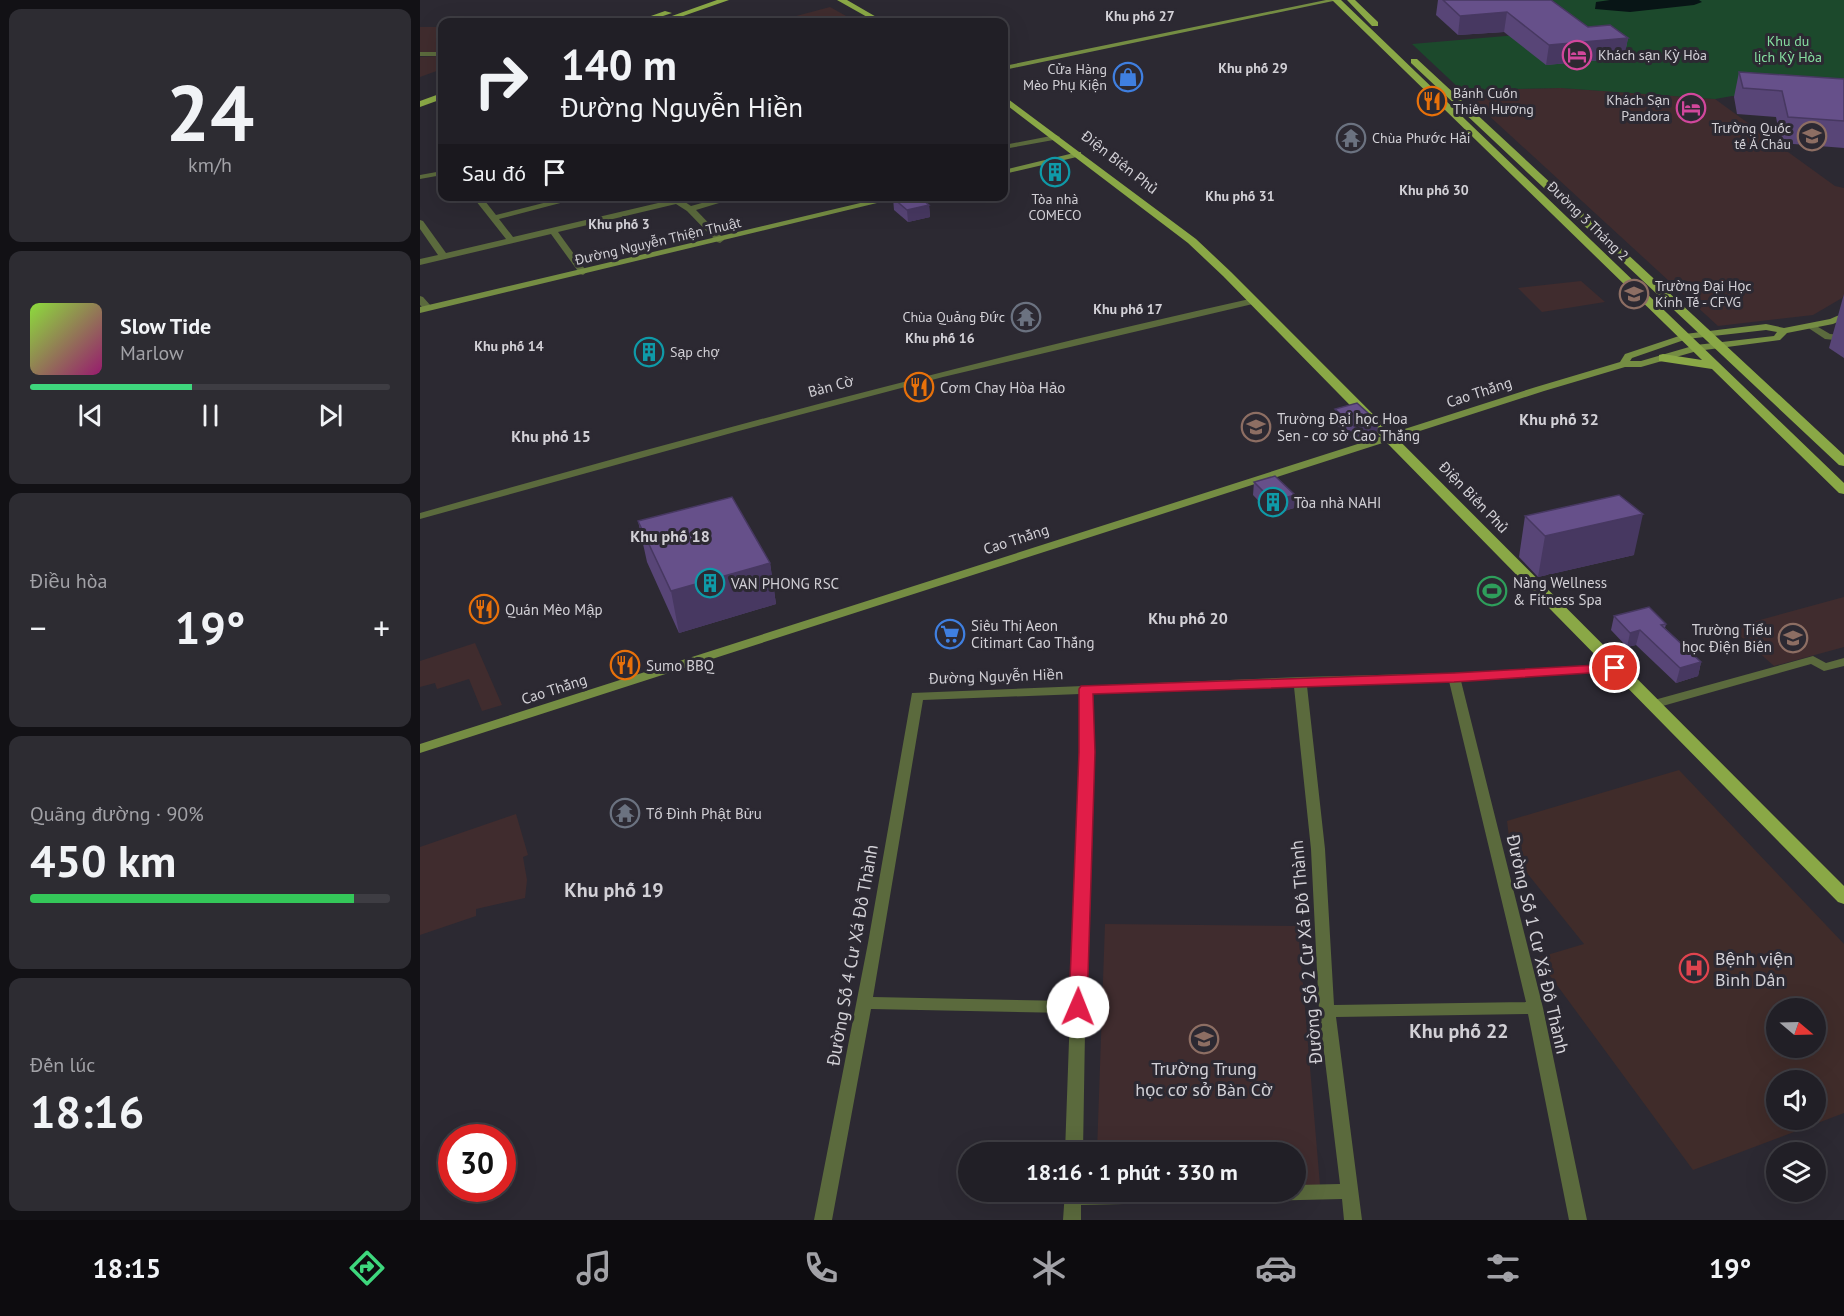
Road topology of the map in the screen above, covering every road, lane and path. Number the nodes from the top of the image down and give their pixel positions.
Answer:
1 (705, 0) edge
2 (725, 0) edge
3 (841, 0) edge
4 (1335, 0) edge
5 (1351, 0) edge
6 (651, 18) edge
7 (671, 18) edge
8 (874, 18) edge
9 (420, 54) edge
10 (438, 54) edge
11 (1008, 67) edge
12 (438, 90) edge
13 (420, 97) edge
14 (438, 97) edge
15 (1008, 102) edge
16 (420, 104) edge
17 (1056, 137) junction
18 (1008, 146) edge
19 (1078, 154) junction
20 (1008, 171) edge
21 (438, 174) edge
22 (420, 177) edge
23 (480, 201) edge
24 (563, 201) edge
25 (675, 201) edge
26 (684, 201) edge
27 (718, 201) edge
28 (881, 201) edge
29 (678, 203) junction
30 (690, 208) junction
31 (494, 218) junction
32 (420, 223) edge
33 (554, 232) junction
34 (511, 240) junction
35 (720, 240) junction
36 (443, 256) junction
37 (420, 262) edge
38 (583, 272) junction
39 (420, 299) edge
40 (1254, 301) junction
41 (424, 309) edge
42 (1844, 316) edge
43 (1813, 327) junction
44 (1784, 331) junction
45 (1707, 333) junction
46 (1685, 337) junction
47 (1844, 338) edge
48 (1718, 344) junction
49 (1696, 348) junction
50 (1663, 358) junction
51 (1624, 364) junction
52 (1717, 368) junction
53 (1388, 437) junction
54 (1844, 462) edge
55 (1844, 490) edge
56 (420, 516) edge
57 (1844, 662) edge
58 (1615, 668) junction
59 (1454, 677) junction
60 (1300, 681) junction
61 (1086, 689) junction
62 (917, 696) joint
63 (1652, 705) junction
64 (420, 749) edge
65 (1844, 897) edge
66 (864, 1003) junction
67 (1078, 1007) junction
68 (1535, 1008) junction
69 (1328, 1011) junction
70 (1074, 1142) edge
71 (1306, 1191) edge
72 (1350, 1191) junction
73 (1073, 1202) edge
74 (823, 1220) edge
75 (1072, 1220) edge
76 (1353, 1220) edge
77 (1578, 1220) edge

1 - 6 main road
2 - 7 main road
3 - 8 main road
4 - 11 street
4 - 46 main road, Đường 3 Tháng 2
5 - 45 main road, Đường 3 Tháng 2
9 - 10 street
12 - 13 main road
14 - 16 main road
15 - 17 main road, Điện Biên Phủ
17 - 18 street
17 - 19 main road, Điện Biên Phủ
19 - 20 street
19 - 40 main road, Điện Biên Phủ
21 - 22 street
23 - 31 street
24 - 31 street
25 - 29 street
26 - 29 street
27 - 30 street
28 - 35 street, Đường Nguyễn Thiện Thuật
29 - 30 street
29 - 33 street
30 - 35 street
31 - 34 street
32 - 36 street
33 - 34 street
33 - 38 street
34 - 36 street
35 - 38 street, Đường Nguyễn Thiện Thuật
36 - 37 street
38 - 41 street, Đường Nguyễn Thiện Thuật
39 - 41 street
40 - 53 main road, Điện Biên Phủ
40 - 56 street, Bàn Cờ
42 - 43 street, Cao Thắng
43 - 44 street, Cao Thắng
43 - 47 street
44 - 45 street, Cao Thắng
44 - 48 street, Cao Thắng
45 - 46 street, Cao Thắng
45 - 48 main road, Đường 3 Tháng 2
46 - 49 main road, Đường 3 Tháng 2
46 - 51 street, Cao Thắng
48 - 49 street, Cao Thắng
48 - 54 main road, Đường 3 Tháng 2
49 - 50 street, Cao Thắng
49 - 52 main road, Đường 3 Tháng 2
50 - 51 street, Cao Thắng
50 - 52 main road
51 - 53 street, Cao Thắng
52 - 55 main road, Đường 3 Tháng 2
53 - 58 main road, Điện Biên Phủ
53 - 64 street, Cao Thắng
57 - 63 street
58 - 59 street, Đường Nguyễn Hiền
58 - 63 main road, Điện Biên Phủ
59 - 60 street, Đường Nguyễn Hiền
59 - 68 street, Ðường Số 1 Cư Xá Đô Thành
60 - 61 street, Đường Nguyễn Hiền
60 - 69 street, Ðường Số 2 Cư Xá Đô Thành
61 - 62 street, Đường Nguyễn Hiền
61 - 67 street
62 - 66 street, Ðường Số 4 Cư Xá Đô Thành
63 - 65 main road, Điện Biên Phủ
66 - 67 street
66 - 74 street, Ðường Số 4 Cư Xá Đô Thành
67 - 70 street
68 - 69 street
68 - 77 street, Ðường Số 1 Cư Xá Đô Thành
69 - 72 street, Ðường Số 2 Cư Xá Đô Thành
71 - 72 street
72 - 76 street, Ðường Số 2 Cư Xá Đô Thành
73 - 75 street

